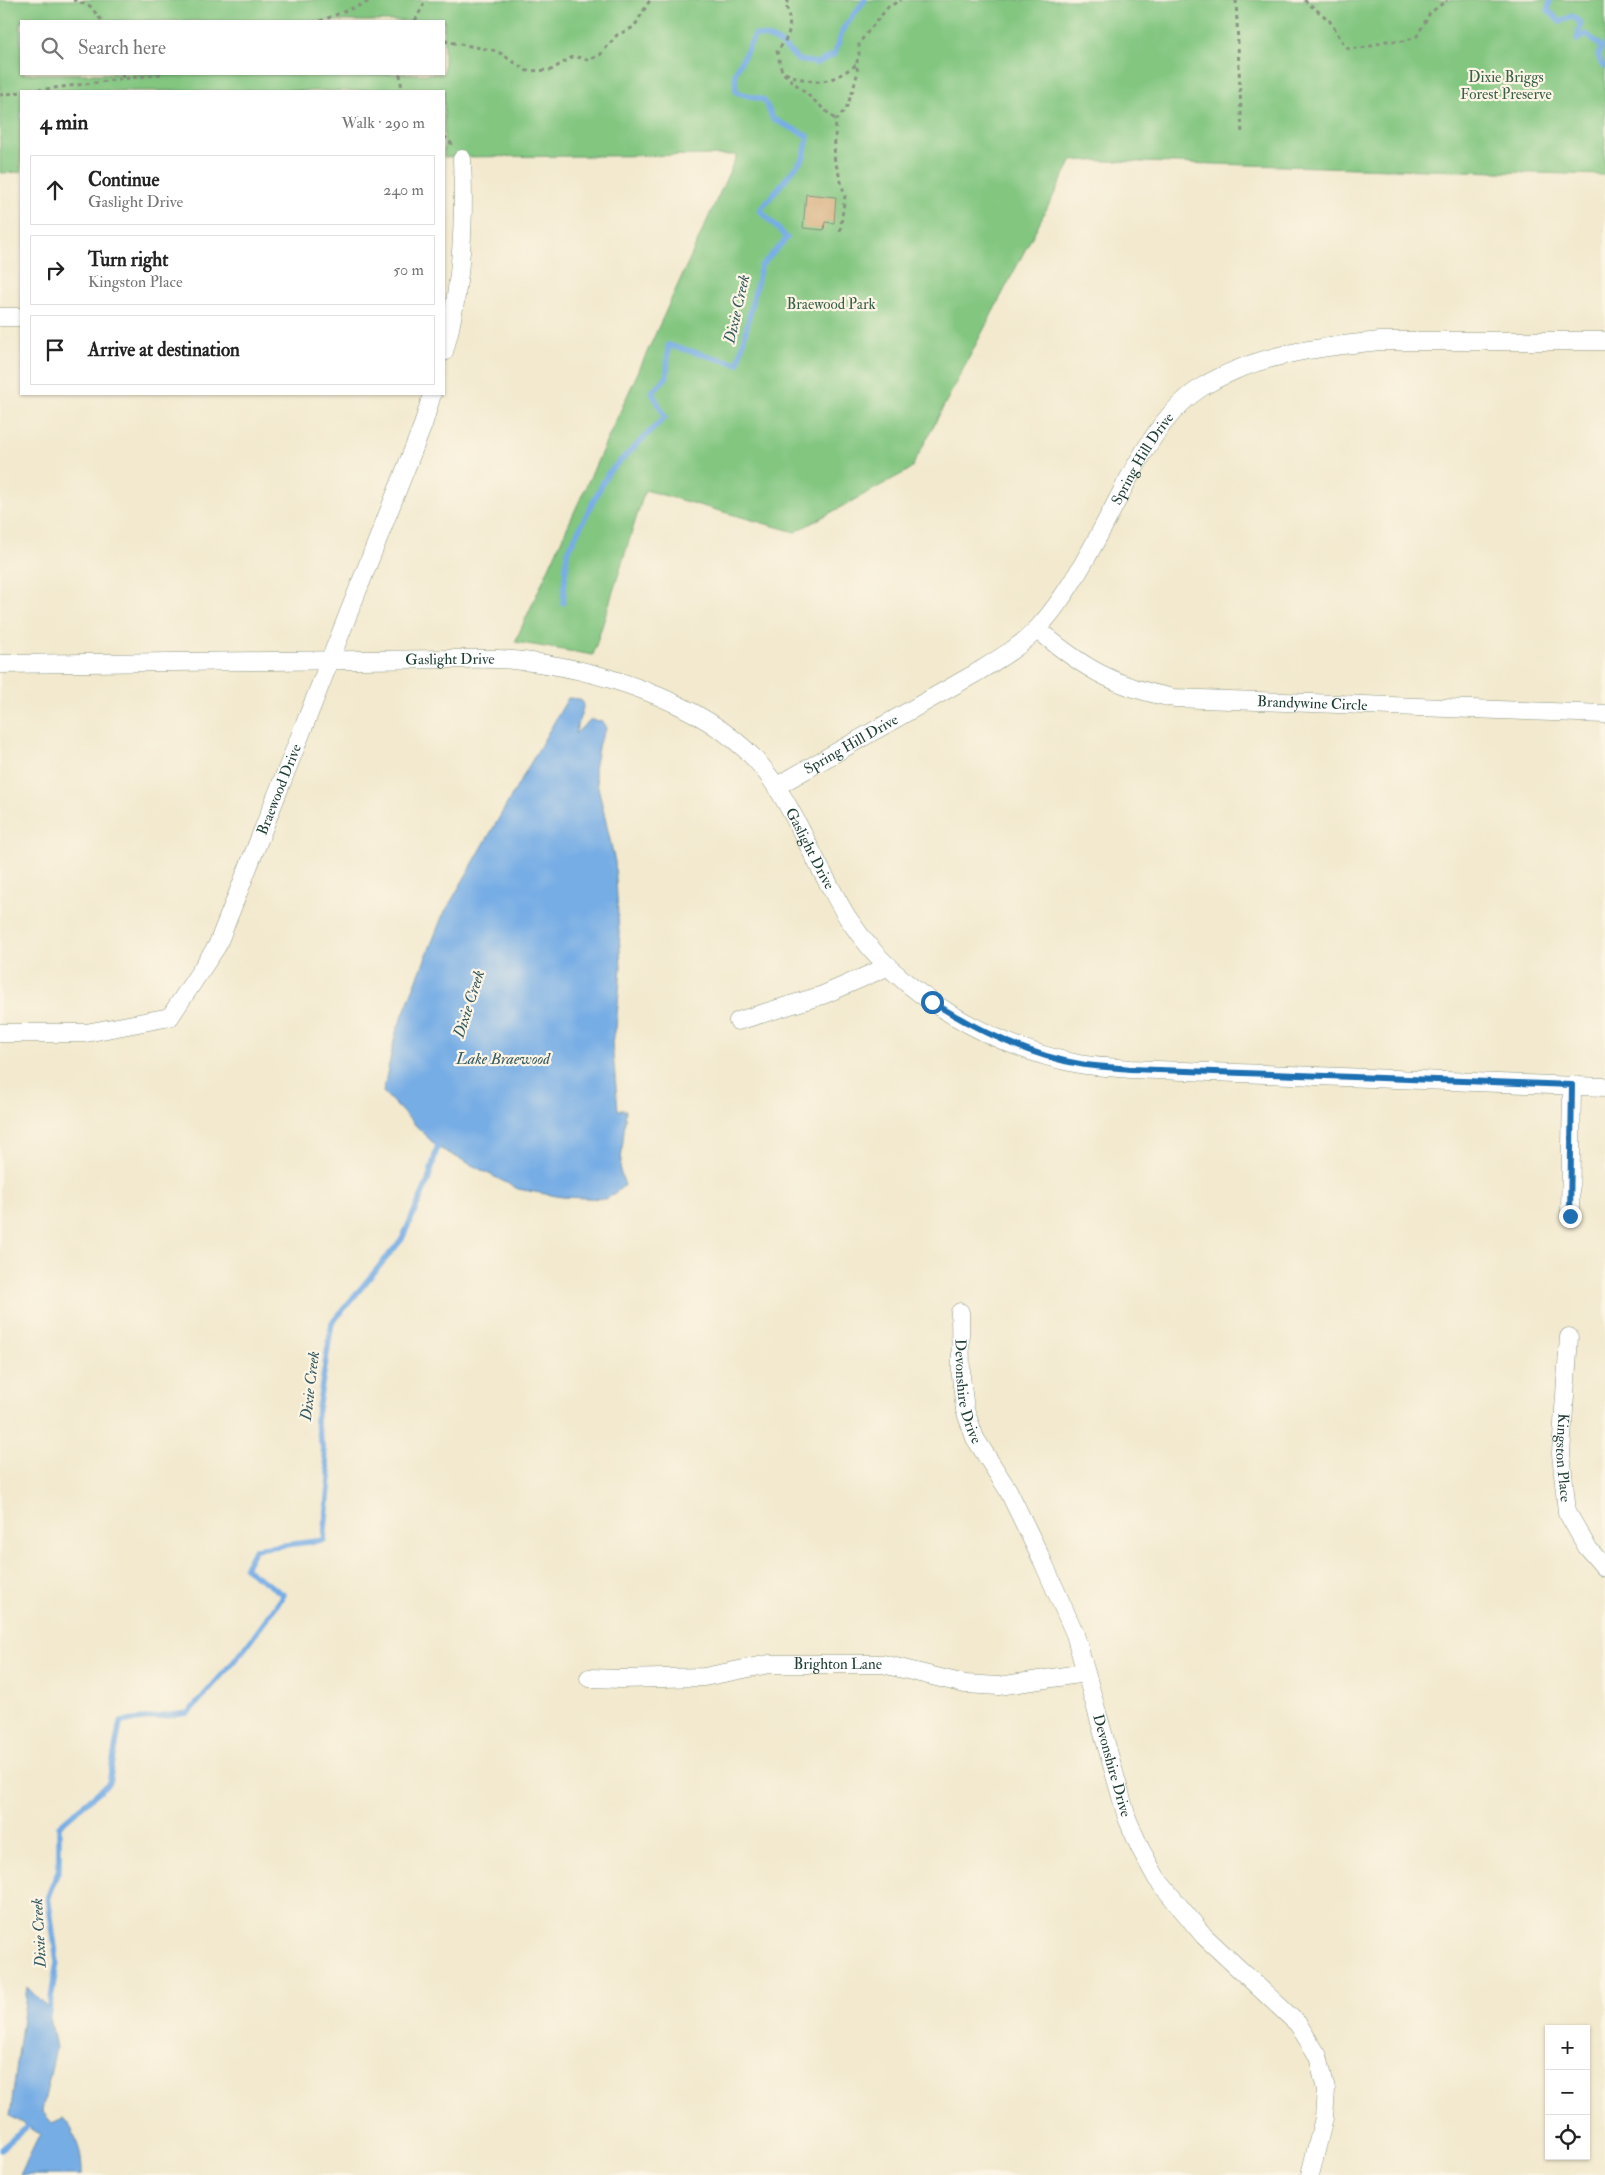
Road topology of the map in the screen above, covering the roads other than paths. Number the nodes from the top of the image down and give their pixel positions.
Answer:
1 (462, 159) dead end
2 (20, 317) edge
3 (0, 318) edge
4 (1605, 341) edge
5 (445, 348) edge
6 (432, 395) edge
7 (1037, 629) junction
8 (332, 660) junction
9 (0, 664) edge
10 (1605, 714) edge
11 (777, 786) junction
12 (889, 966) junction
13 (738, 1022) dead end
14 (0, 1033) edge
15 (1572, 1085) junction
16 (1605, 1087) edge
17 (1570, 1216) dead end
18 (960, 1312) dead end
19 (1570, 1336) dead end
20 (1605, 1568) edge
21 (1085, 1674) junction
22 (589, 1678) dead end
23 (1310, 2175) edge

1 - 5 street
2 - 3 street
4 - 7 street, Spring Hill Drive
6 - 8 street, Braewood Drive
7 - 10 street, Brandywine Circle
7 - 11 street, Spring Hill Drive
8 - 9 street, Gaslight Drive
8 - 11 street, Gaslight Drive
8 - 14 street, Braewood Drive
11 - 12 street, Gaslight Drive
12 - 13 street
12 - 15 street, Gaslight Drive
15 - 16 street, Gaslight Drive
15 - 17 street
18 - 21 street, Devonshire Drive
19 - 20 street, Kingston Place
21 - 22 street, Brighton Lane
21 - 23 street, Devonshire Drive

